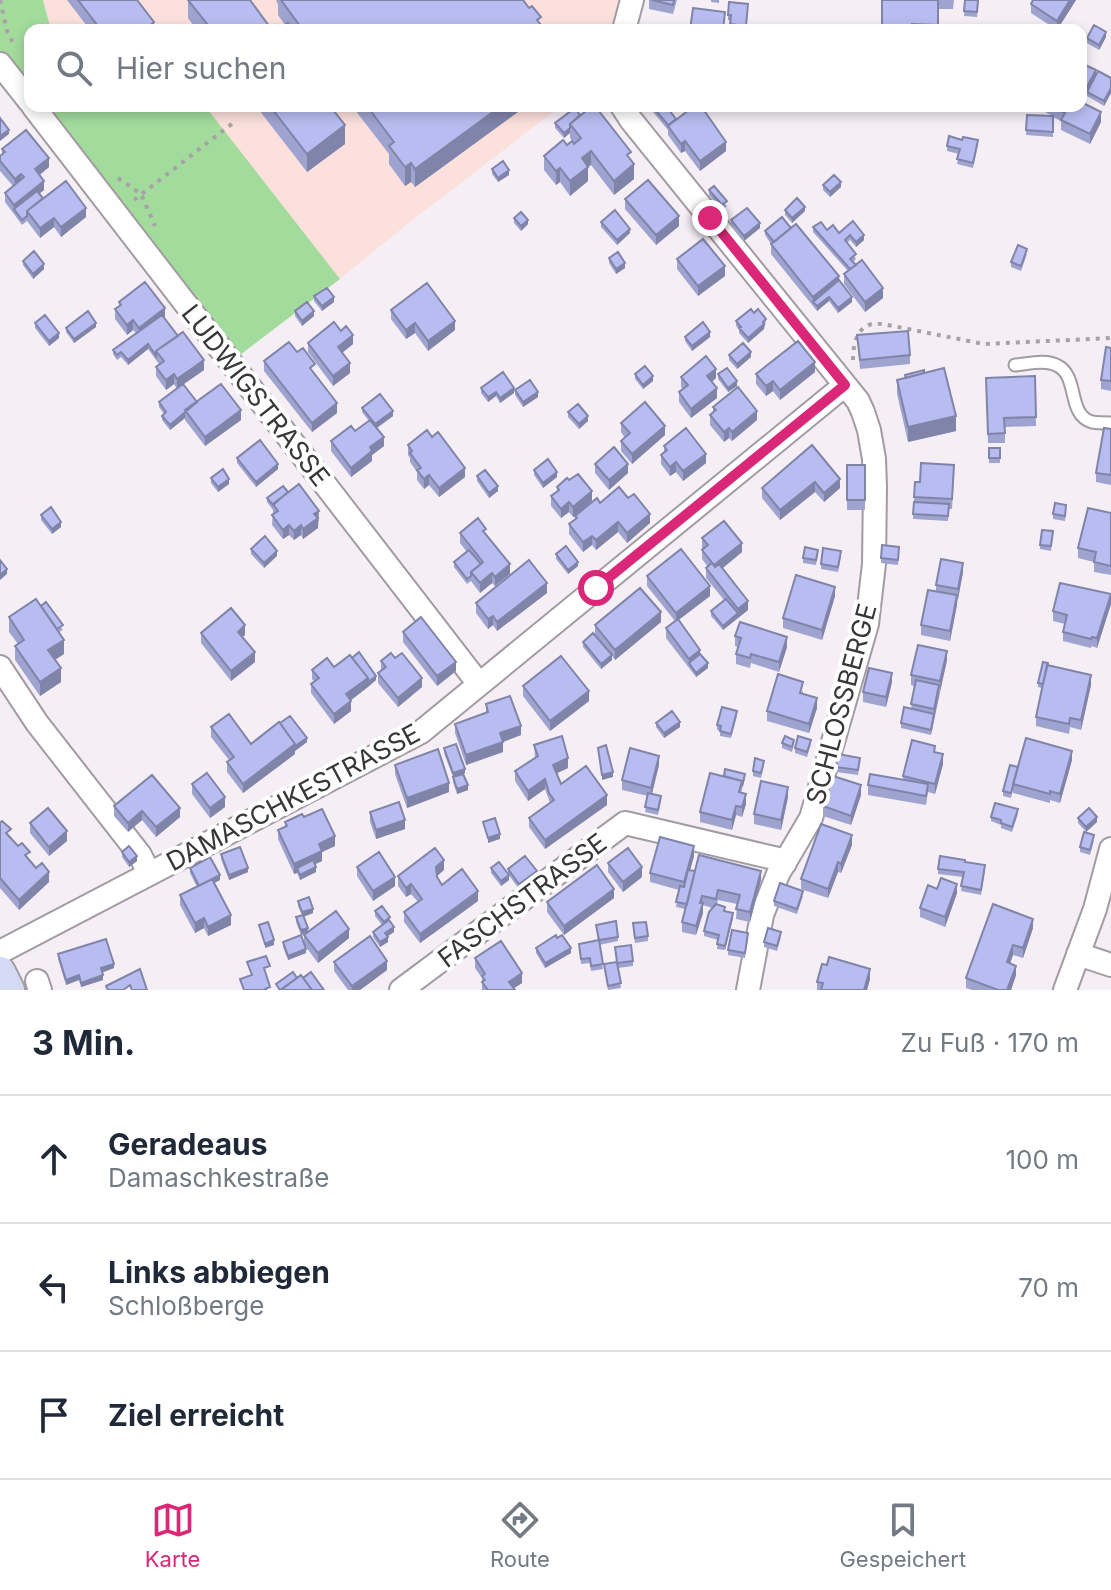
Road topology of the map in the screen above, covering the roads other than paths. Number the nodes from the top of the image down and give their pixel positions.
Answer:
1 (632, 0) edge
2 (626, 24) edge
3 (9, 58) edge
4 (24, 88) edge
5 (38, 112) edge
6 (626, 112) edge
7 (1015, 365) dead end
8 (845, 385) junction
9 (1111, 423) edge
10 (0, 667) edge
11 (479, 684) junction
12 (1111, 849) edge
13 (785, 863) junction
14 (149, 873) junction
15 (0, 952) edge
16 (1078, 954) junction
17 (1111, 965) edge
18 (0, 972) edge
19 (28, 987) edge
20 (401, 990) edge
21 (748, 990) edge
22 (1065, 990) edge

1 - 2 street
3 - 4 street, LUDWIGSTRASSE
5 - 11 street, LUDWIGSTRASSE
6 - 8 street, SCHLOSSBERGE
7 - 9 lane
8 - 11 street, DAMASCHKESTRASSE
8 - 13 street, SCHLOSSBERGE
10 - 14 street, DAMASCHKESTRASSE
11 - 14 street, DAMASCHKESTRASSE
12 - 16 street
13 - 20 street, FASCHSTRASSE
13 - 21 street, SCHLOSSBERGE
14 - 15 street, DAMASCHKESTRASSE
16 - 17 street
16 - 22 street
18 - 19 main road

